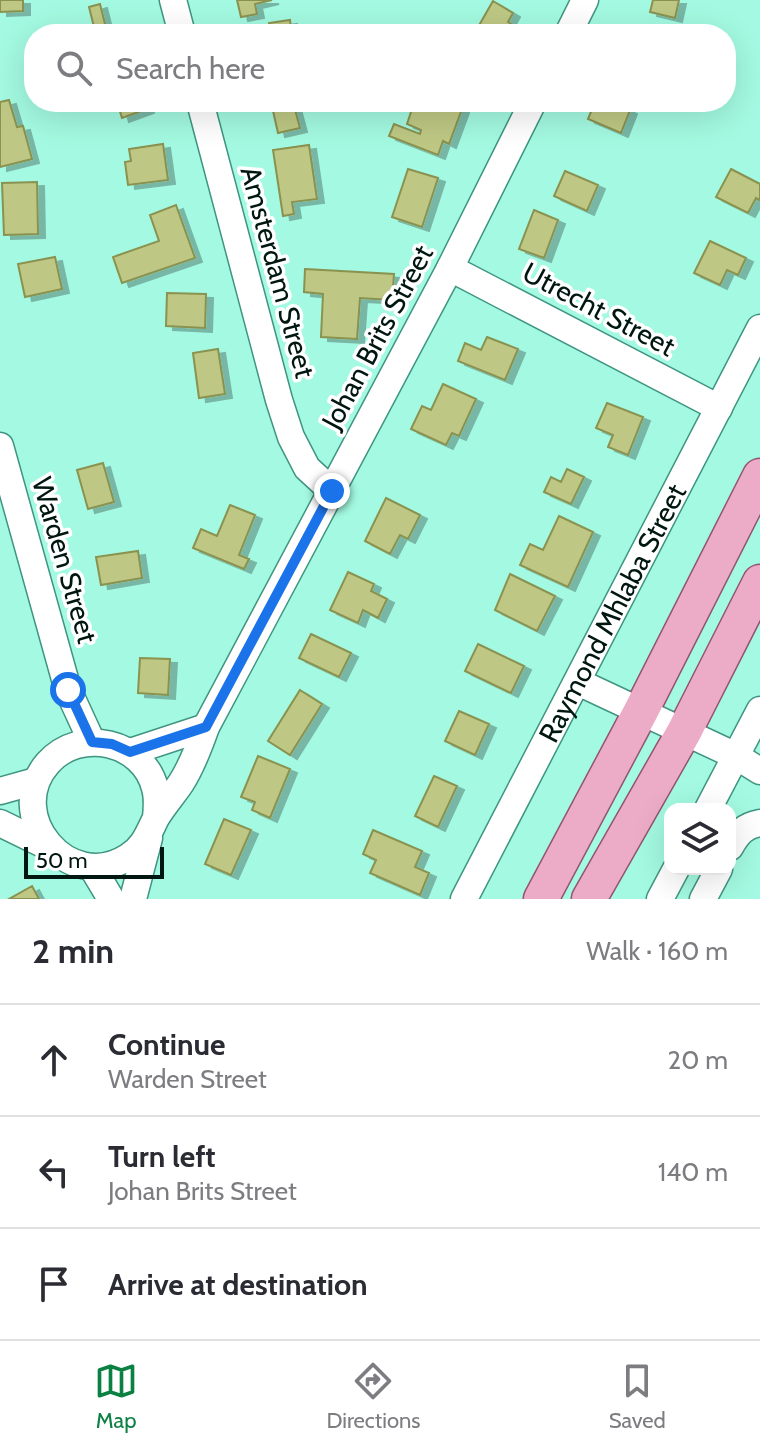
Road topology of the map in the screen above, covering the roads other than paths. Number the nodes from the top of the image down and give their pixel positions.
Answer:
1 (173, 0) edge
2 (585, 0) edge
3 (179, 24) edge
4 (573, 24) edge
5 (203, 112) edge
6 (528, 112) edge
7 (450, 268) junction
8 (760, 328) edge
9 (719, 408) junction
10 (0, 446) edge
11 (760, 476) edge
12 (332, 491) junction
13 (760, 582) edge
14 (578, 682) junction
15 (68, 690) junction
16 (760, 710) edge
17 (641, 711) junction
18 (206, 727) junction
19 (684, 732) junction
20 (92, 742) junction
21 (62, 751) junction
22 (130, 752) junction
23 (736, 756) junction
24 (760, 771) edge
25 (36, 781) junction
26 (0, 791) edge
27 (711, 803) edge
28 (0, 823) edge
29 (760, 823) edge
30 (153, 826) junction
31 (736, 836) edge
32 (49, 847) junction
33 (92, 867) junction
34 (673, 875) edge
35 (716, 875) edge
36 (111, 899) edge
37 (133, 899) edge
38 (464, 899) edge
39 (541, 899) edge
40 (589, 899) edge
41 (660, 899) edge
42 (703, 899) edge

1 - 3 street
2 - 4 street
5 - 12 street, Amsterdam Street
6 - 7 street, Johan Brits Street
7 - 9 street, Utrecht Street
7 - 12 street, Johan Brits Street
8 - 9 street, Raymond Mhlaba Street
9 - 14 street, Raymond Mhlaba Street
10 - 15 street, Warden Street
11 - 17 main road
12 - 18 street, Johan Brits Street
13 - 19 main road
14 - 17 street
14 - 38 street, Raymond Mhlaba Street
15 - 20 street, Warden Street
15 - 21 street, Warden Street
16 - 23 street
17 - 19 street
17 - 39 main road
18 - 22 street
18 - 30 street, Johan Brits Street
19 - 23 street
19 - 40 main road
20 - 21 street
20 - 22 street
21 - 25 street
22 - 30 street
23 - 24 street
23 - 27 street
25 - 26 street
25 - 32 street
28 - 32 street
29 - 31 street
30 - 33 street
30 - 37 street
32 - 33 street
33 - 36 street
34 - 41 street
35 - 42 street

